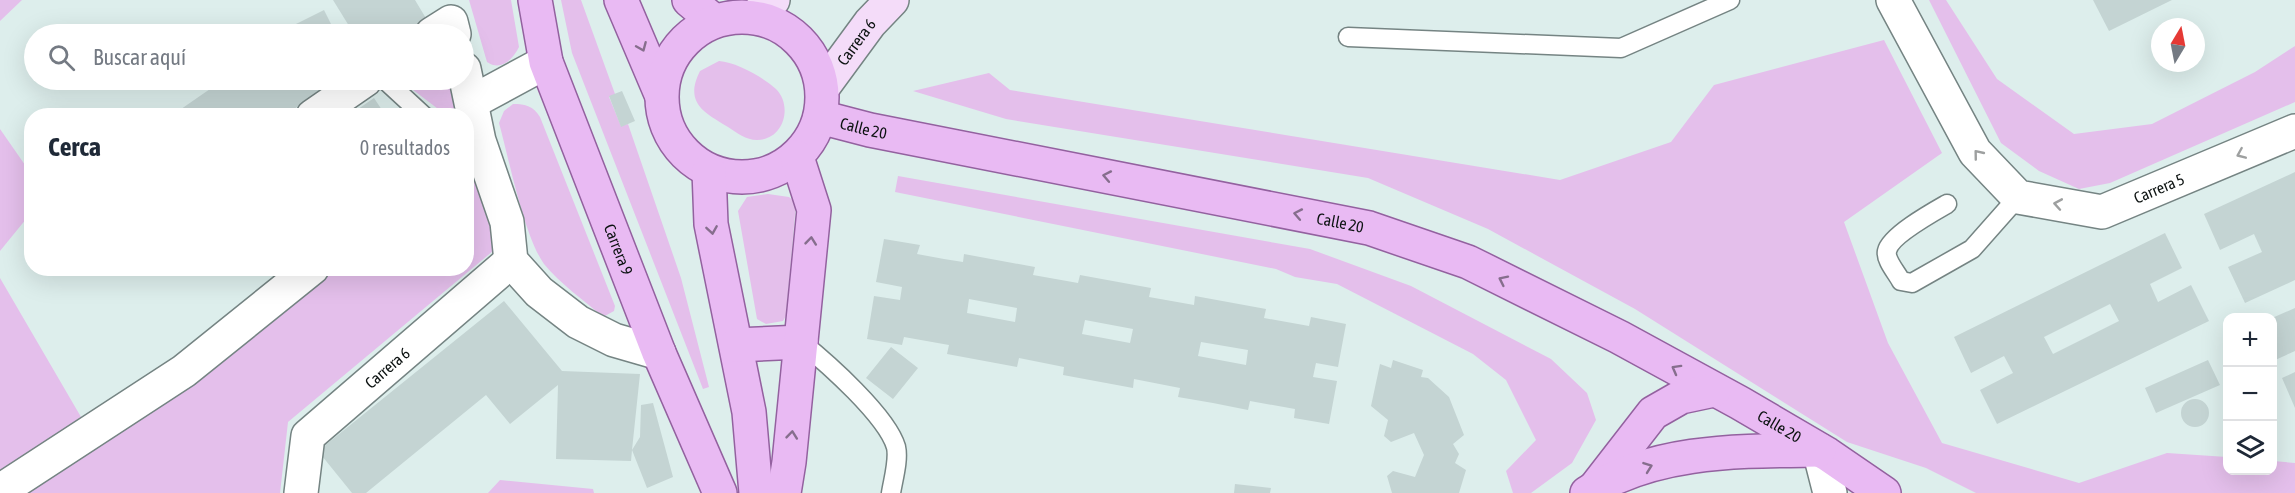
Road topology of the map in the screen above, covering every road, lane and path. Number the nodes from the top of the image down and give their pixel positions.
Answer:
1 (535, 0) edge
2 (621, 0) edge
3 (689, 0) edge
4 (892, 0) edge
5 (1730, 0) edge
6 (1893, 0) edge
7 (763, 9) edge
8 (714, 21) junction
9 (1348, 37) dead end
10 (546, 62) junction
11 (351, 90) edge
12 (396, 90) edge
13 (469, 90) edge
14 (661, 94) junction
15 (472, 102) junction
16 (821, 102) junction
17 (325, 108) edge
18 (415, 108) edge
19 (472, 108) edge
20 (2295, 131) edge
21 (474, 147) edge
22 (796, 157) junction
23 (709, 171) junction
24 (2018, 197) junction
25 (1947, 204) dead end
26 (511, 261) junction
27 (302, 276) edge
28 (801, 342) junction
29 (736, 345) junction
30 (659, 353) junction
31 (1714, 390) junction
32 (1819, 450) junction
33 (0, 491) edge
34 (1591, 491) edge
35 (301, 493) edge
36 (720, 493) edge
37 (756, 493) edge
38 (784, 493) edge
39 (891, 493) edge
40 (1830, 493) edge
41 (1856, 493) edge
42 (1884, 493) edge

1 - 10 main road, Carrera 9
2 -> 14 main road
3 - 8 main road
4 - 16 main road, Carrera 6
5 - 9 lane
24 -> 6 street
7 - 8 main road
7 - 16 main road
8 - 14 main road
10 - 15 street
10 - 30 main road, Carrera 9
11 - 17 street
12 - 18 lane
13 - 15 street
14 - 23 main road
15 - 19 street
16 - 22 main road
31 -> 16 main road, Calle 20
20 -> 24 street, Carrera 5
21 - 26 street
22 - 23 main road
28 -> 22 main road
23 -> 29 main road
24 - 25 lane
26 - 30 street
26 - 35 street, Carrera 6
27 - 33 street
28 - 29 main road
38 -> 28 main road
28 - 39 lane
29 - 37 main road
30 - 36 main road, Carrera 9
31 - 32 main road, Calle 20
31 - 34 main road
34 -> 32 main road
32 - 40 street
32 - 41 main road
32 - 42 main road, Calle 20

